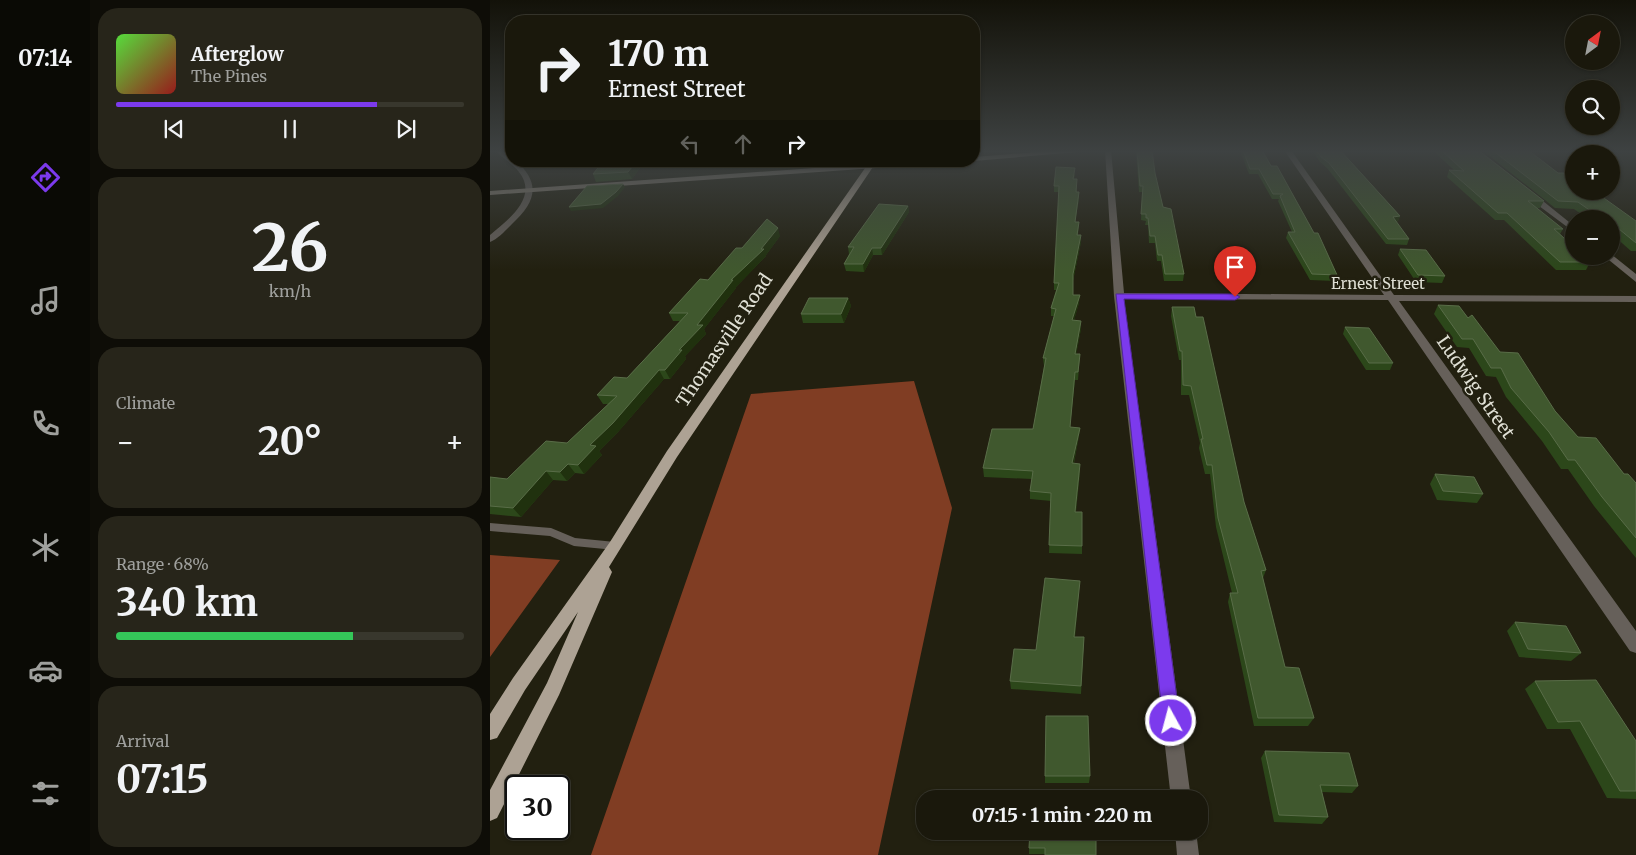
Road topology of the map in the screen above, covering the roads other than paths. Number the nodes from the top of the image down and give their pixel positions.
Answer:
1 (530, 190) joint
2 (854, 190) edge
3 (1111, 190) edge
4 (1315, 190) edge
5 (1523, 190) edge
6 (490, 192) edge
7 (1565, 223) edge
8 (490, 240) edge
9 (1619, 265) edge
10 (1636, 278) edge
11 (1119, 296) junction
12 (1390, 298) junction
13 (1636, 299) edge
14 (490, 527) edge
15 (615, 546) junction
16 (1636, 645) edge
17 (490, 731) edge
18 (1180, 790) edge
19 (490, 811) edge
20 (1186, 840) edge
21 (1188, 855) edge

1 - 6 main road
1 - 8 street
2 - 15 main road, Thomasville Road
3 - 11 street
4 - 12 street, Ludwig Street
5 - 7 street
9 - 10 street
11 - 12 street, Ernest Street
11 - 18 street
12 - 13 street, Ernest Street
12 - 16 street, Ludwig Street
14 - 15 lane
15 - 17 main road, Thomasville Road
15 - 19 main road, Thomasville Road
20 - 21 street

